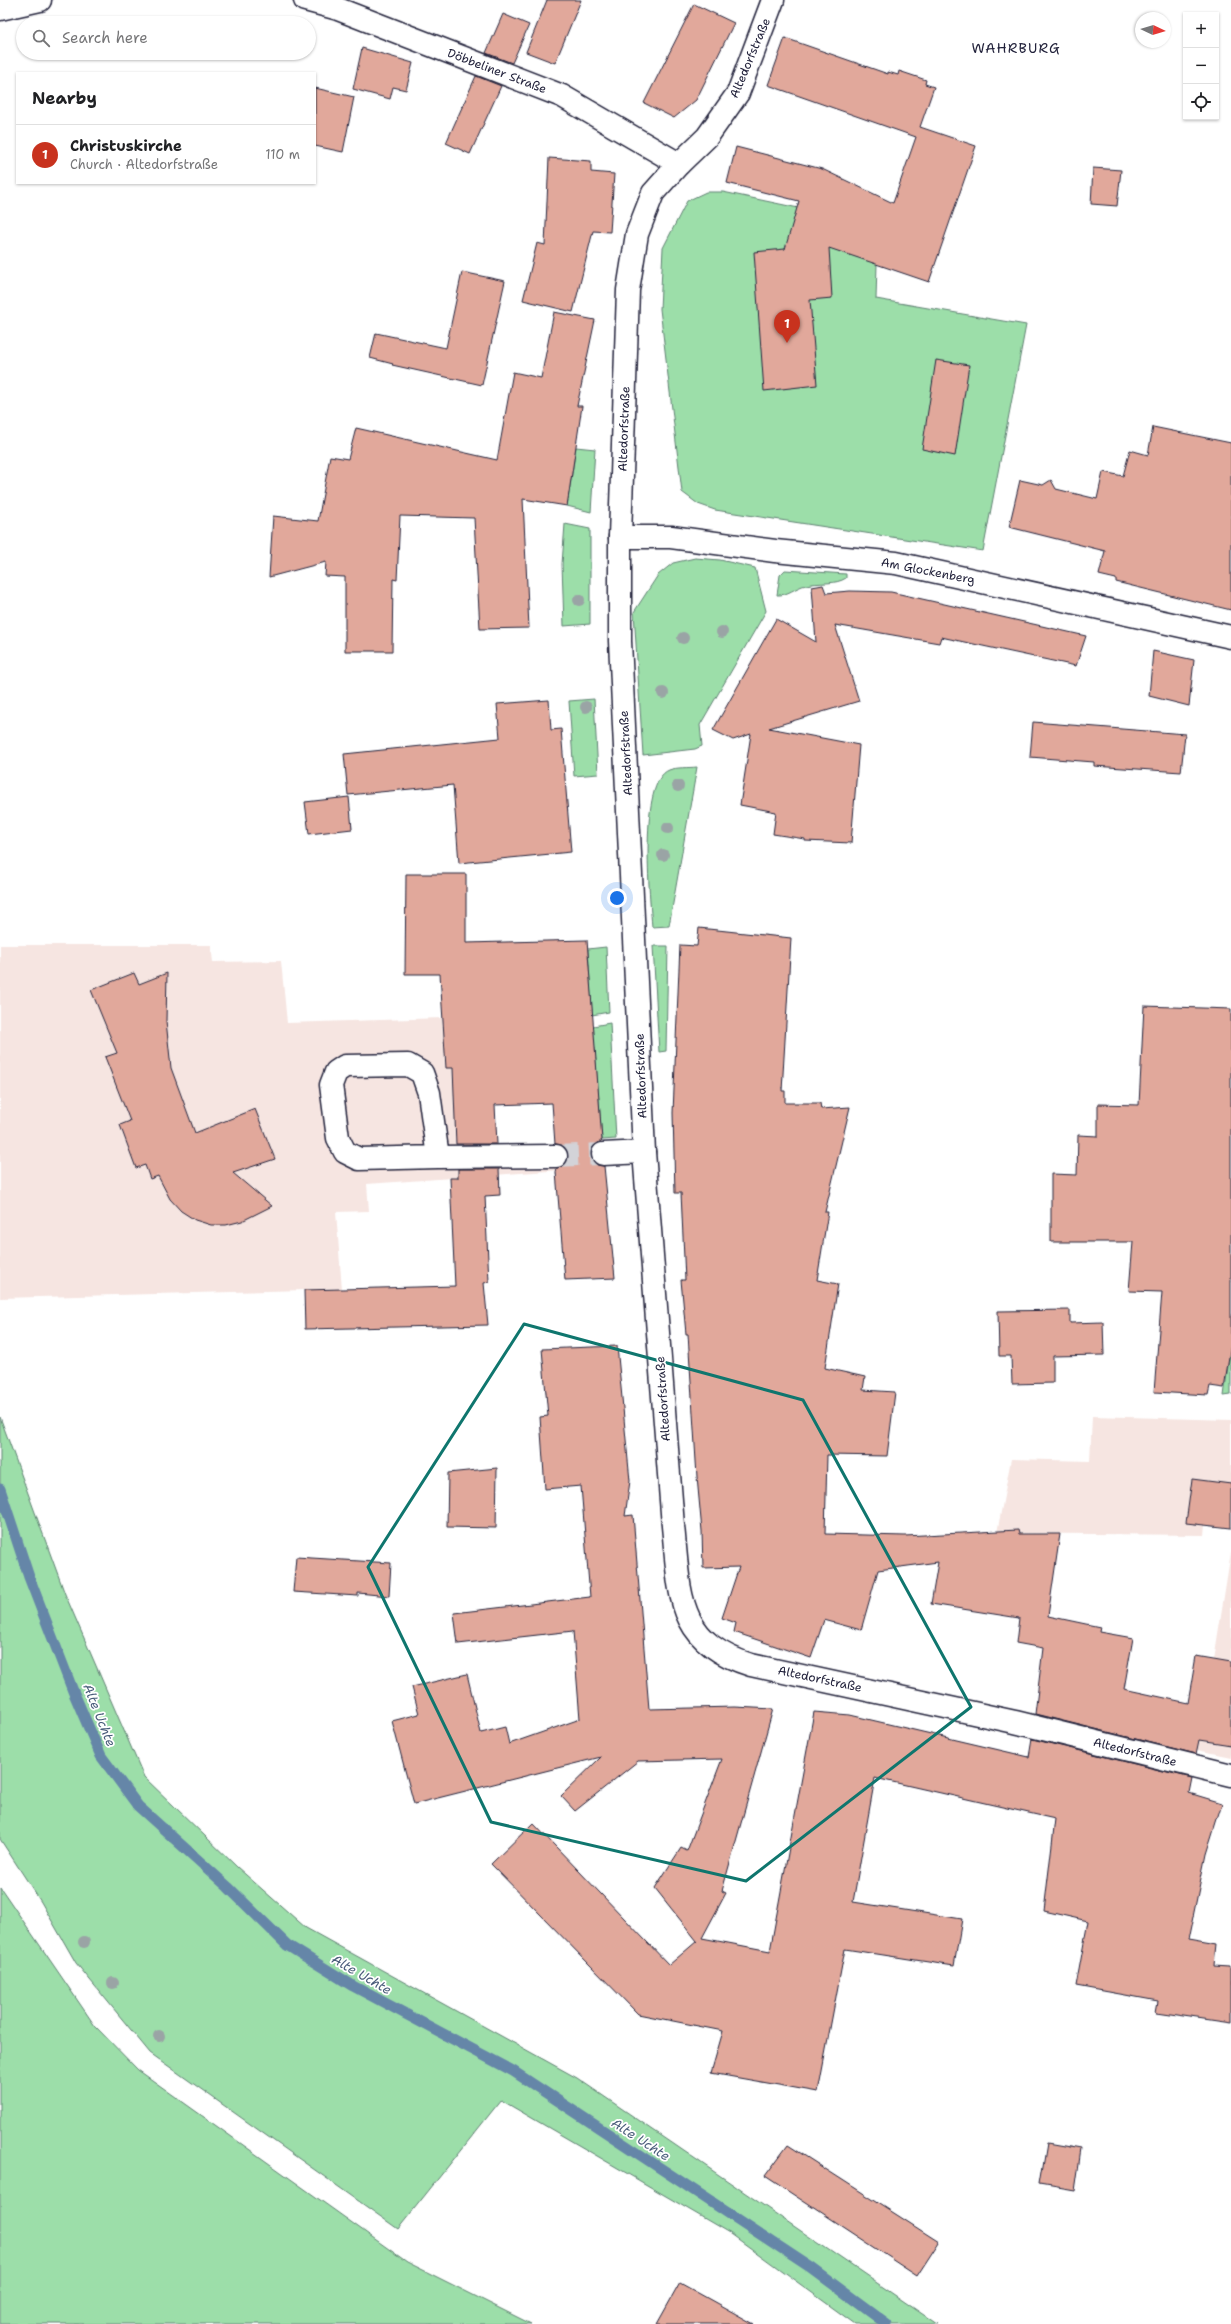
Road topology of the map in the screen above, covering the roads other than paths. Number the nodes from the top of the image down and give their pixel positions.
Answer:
1 (40, 0) edge
2 (304, 0) edge
3 (773, 0) edge
4 (0, 9) edge
5 (679, 164) junction
6 (620, 537) junction
7 (1231, 637) edge
8 (644, 1152) junction
9 (603, 1154) tunnel mouth
10 (556, 1156) tunnel mouth
11 (438, 1157) junction
12 (1231, 1775) edge

1 - 4 street
2 - 5 street, Döbbeliner Straße
3 - 5 street, Altedorfstraße
5 - 6 street, Altedorfstraße
6 - 7 street, Am Glockenberg
6 - 8 street, Altedorfstraße
8 - 9 street
8 - 12 street, Altedorfstraße
10 - 11 street
11 - 11 street

